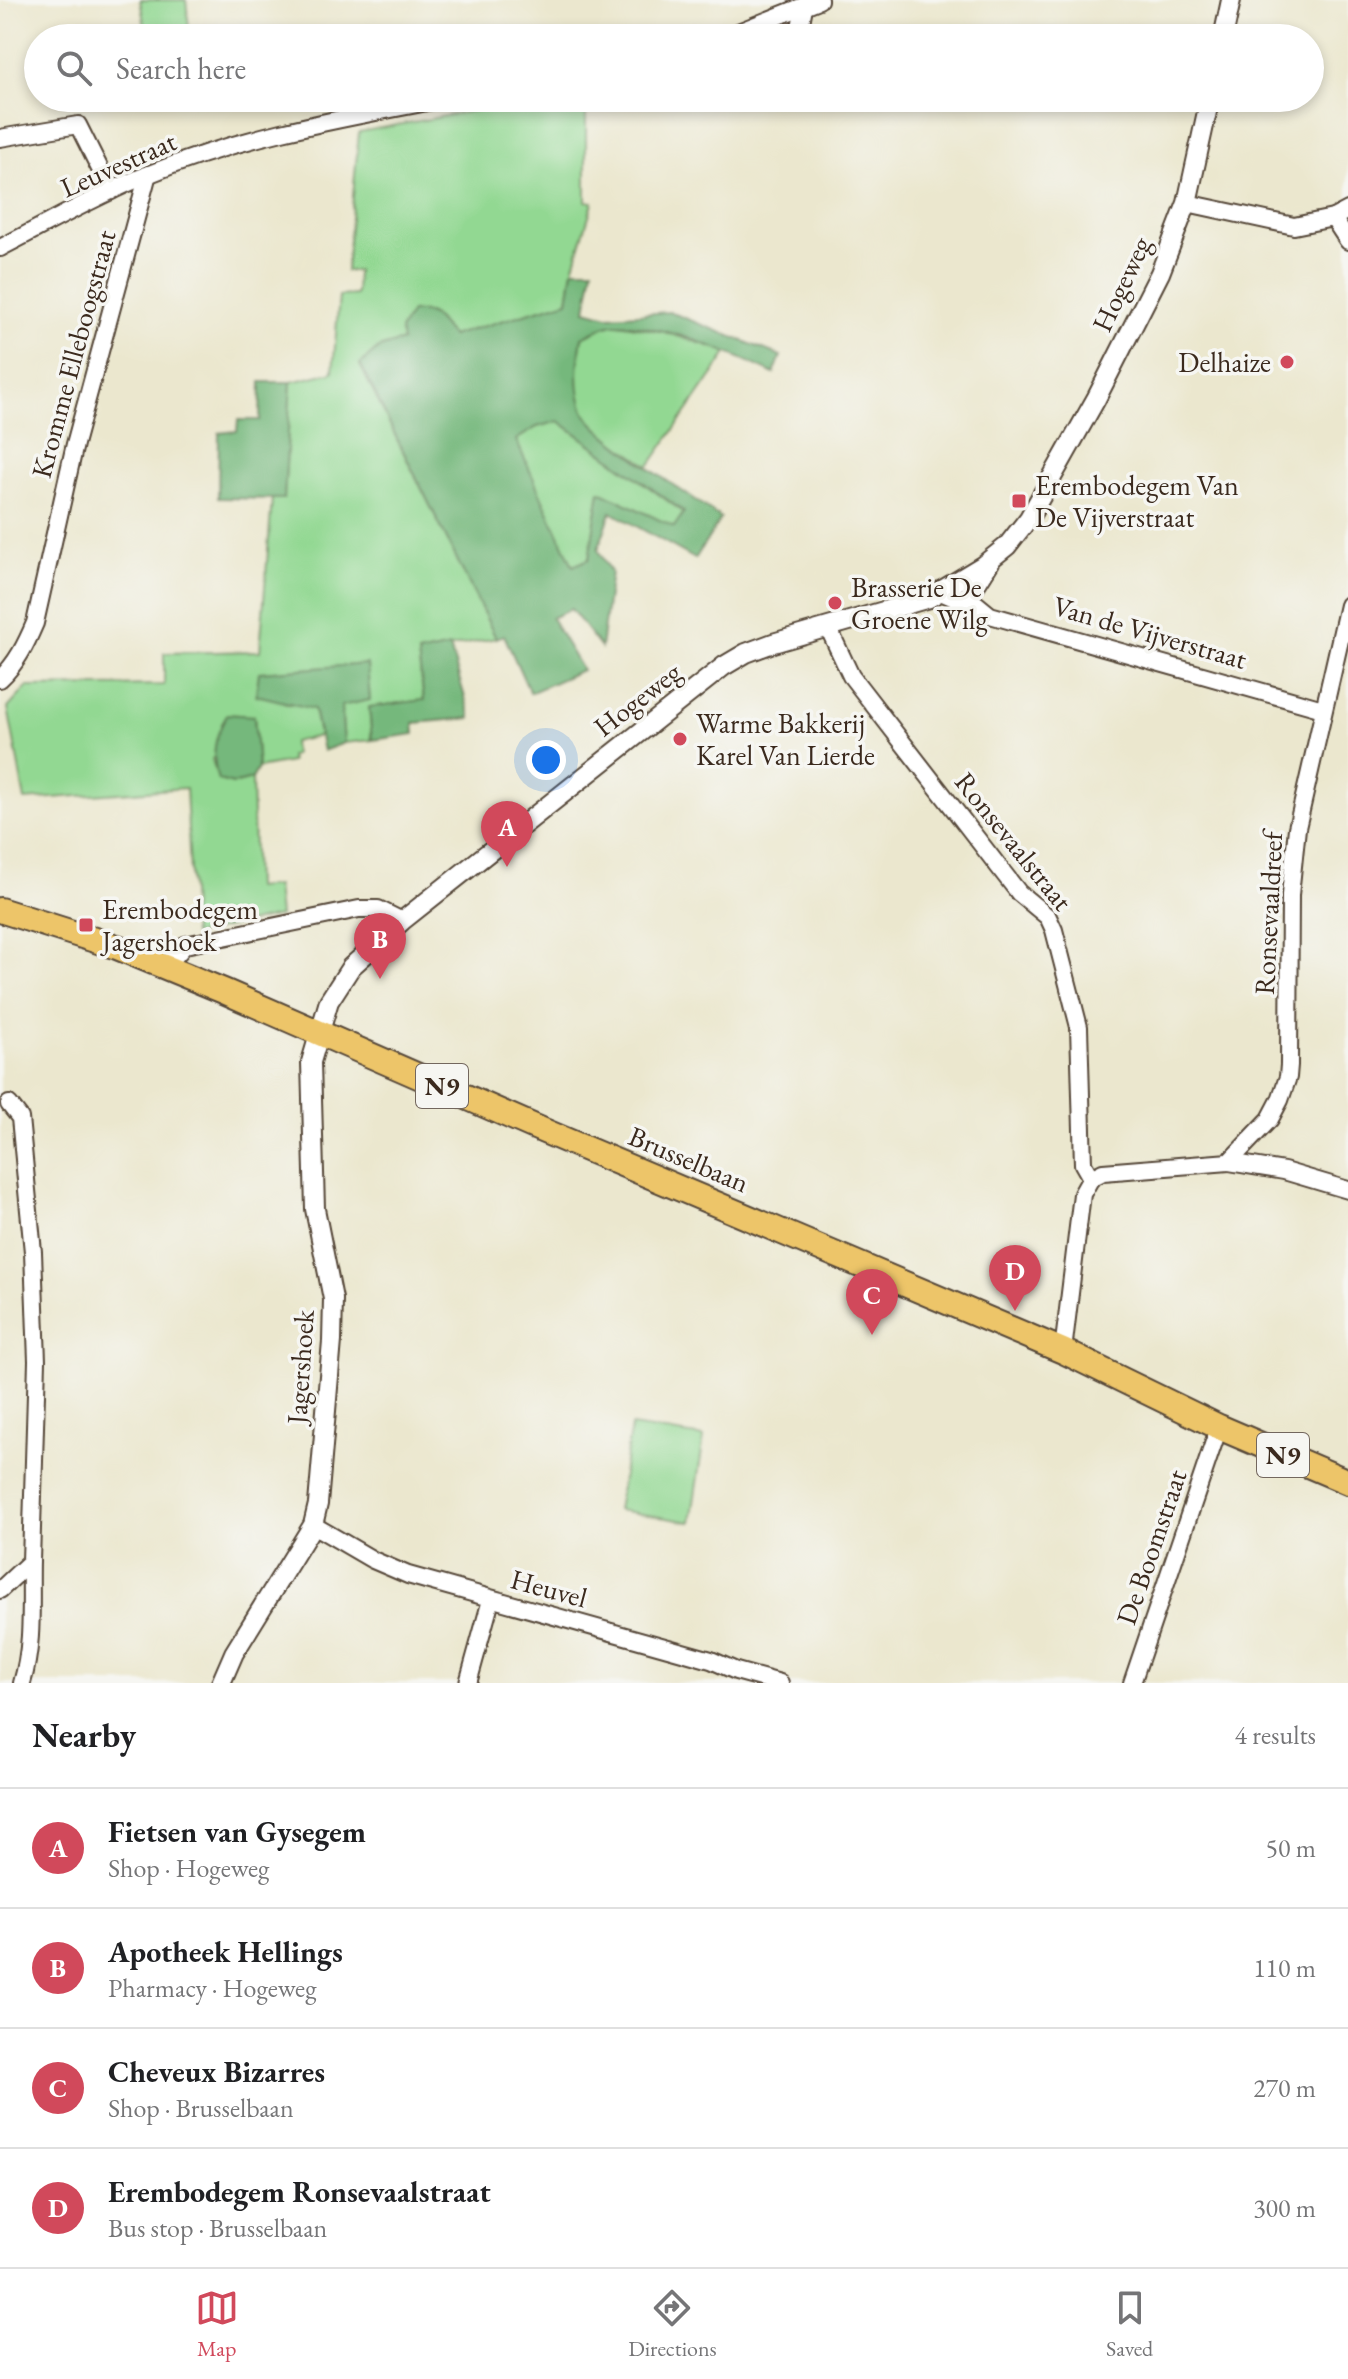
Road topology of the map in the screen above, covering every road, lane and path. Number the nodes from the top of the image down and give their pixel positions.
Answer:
1 (1231, 0) edge
2 (811, 3) edge
3 (758, 24) edge
4 (803, 24) edge
5 (1226, 24) edge
6 (371, 112) edge
7 (1207, 112) edge
8 (0, 138) edge
9 (148, 174) junction
10 (111, 191) junction
11 (1187, 203) junction
12 (1341, 214) edge
13 (1348, 241) edge
14 (0, 248) edge
15 (994, 557) junction
16 (941, 591) junction
17 (968, 597) junction
18 (1348, 605) edge
19 (828, 627) junction
20 (0, 679) edge
21 (1323, 709) junction
22 (0, 910) edge
23 (402, 921) junction
24 (165, 967) junction
25 (319, 1032) junction
26 (9, 1104) dead end
27 (1229, 1162) junction
28 (1091, 1178) junction
29 (1348, 1190) edge
30 (1063, 1351) junction
31 (1219, 1427) junction
32 (1348, 1482) edge
33 (313, 1525) junction
34 (31, 1561) junction
35 (0, 1590) edge
36 (491, 1600) junction
37 (22, 1683) edge
38 (221, 1683) edge
39 (468, 1683) edge
40 (780, 1683) edge
41 (1132, 1683) edge

1 - 5 street
2 - 3 street
2 - 4 street
6 - 9 street, Leuvestraat
7 - 11 street, Hogeweg
8 - 10 street
9 - 10 street, Leuvestraat
9 - 20 street, Kromme Elleboogstraat
10 - 14 street, Leuvestraat
11 - 12 street
11 - 15 street, Hogeweg
12 - 13 street
15 - 16 street, Hogeweg
15 - 17 street, Hogeweg
16 - 17 street
16 - 19 street, Hogeweg
17 - 21 street, Van de Vijverstraat
18 - 21 street, Ronsevaaldreef
19 - 23 street, Hogeweg
19 - 28 street, Ronsevaalstraat
21 - 27 street, Ronsevaaldreef
22 - 24 main road, Brusselbaan / N9
23 - 24 street
23 - 25 street, Hogeweg
24 - 25 main road, Brusselbaan / N9
25 - 30 main road, Brusselbaan / N9
25 - 33 street, Jagershoek
26 - 34 street
27 - 28 street
27 - 29 street
28 - 30 street
30 - 31 main road, Brusselbaan / N9
31 - 32 main road, Brusselbaan / N9
31 - 41 street, De Boomstraat
33 - 36 street, Heuvel
33 - 38 street, Jagershoek
34 - 35 street
34 - 37 street
36 - 39 street
36 - 40 street, Heuvel

